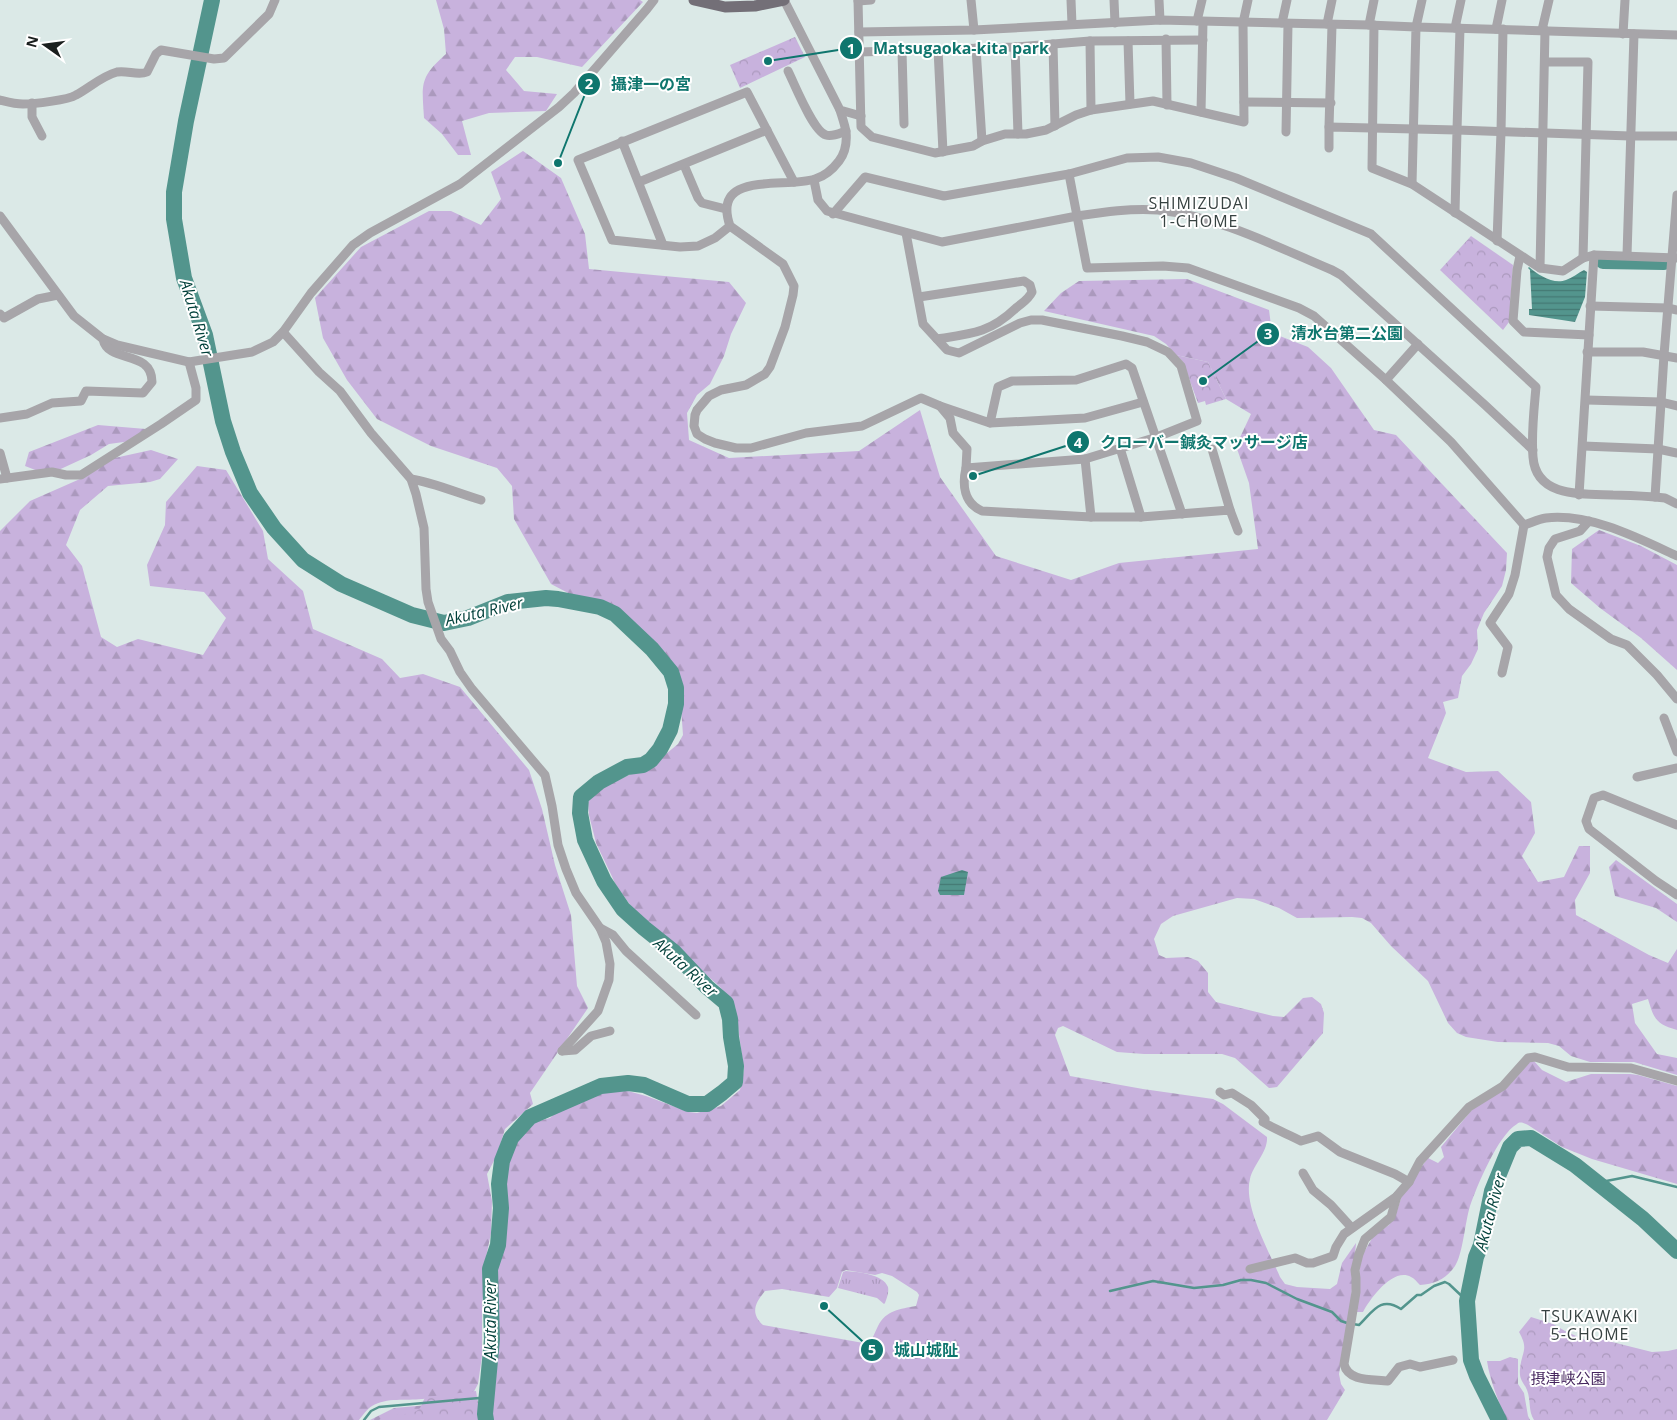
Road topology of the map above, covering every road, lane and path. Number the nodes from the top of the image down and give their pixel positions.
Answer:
1 (275, 0) edge
2 (654, 0) edge
3 (698, 0) edge
4 (784, 0) edge
5 (858, 0) edge
6 (870, 0) edge
7 (971, 0) edge
8 (1071, 0) edge
9 (1114, 0) edge
10 (1160, 0) edge
11 (1202, 0) edge
12 (1248, 0) edge
13 (1287, 0) edge
14 (1332, 0) edge
15 (1374, 0) edge
16 (1422, 0) edge
17 (1461, 0) edge
18 (1502, 0) edge
19 (1549, 0) edge
20 (1625, 0) edge
21 (1160, 20) junction
22 (1200, 22) junction
23 (1115, 23) junction
24 (1243, 23) junction
25 (1072, 24) junction
26 (1285, 24) junction
27 (1330, 24) junction
28 (1372, 25) junction
29 (1416, 28) junction
30 (1457, 28) junction
31 (1499, 29) junction
32 (974, 30) junction
33 (1544, 30) junction
34 (859, 32) junction
35 (1623, 34) junction
36 (1634, 34) junction
37 (1677, 35) edge
38 (1166, 39) junction
39 (1203, 40) junction
40 (1090, 41) junction
41 (1128, 41) junction
42 (1053, 44) junction
43 (1015, 47) junction
44 (976, 48) junction
45 (902, 50) junction
46 (938, 50) junction
47 (860, 52) junction
48 (1546, 62) junction
49 (788, 71) dead end
50 (0, 100) edge
51 (1244, 102) junction
52 (1288, 102) junction
53 (32, 103) junction
54 (1331, 103) junction
55 (1130, 104) junction
56 (1167, 105) junction
57 (840, 110) junction
58 (1091, 110) junction
59 (1201, 112) junction
60 (861, 116) junction
61 (904, 124) dead end
62 (1054, 126) junction
63 (1329, 127) junction
64 (1372, 129) junction
65 (1414, 129) junction
66 (767, 130) junction
67 (1457, 130) junction
68 (846, 131) junction
69 (1286, 132) dead end
70 (1501, 132) junction
71 (1544, 133) junction
72 (1018, 134) junction
73 (1587, 135) junction
74 (42, 136) dead end
75 (1630, 136) junction
76 (1677, 136) edge
77 (982, 141) junction
78 (622, 142) junction
79 (1329, 148) dead end
80 (943, 152) junction
81 (684, 165) junction
82 (1069, 174) junction
83 (814, 180) junction
84 (639, 182) junction
85 (794, 182) junction
86 (1412, 184) junction
87 (1677, 195) edge
88 (726, 209) junction
89 (1455, 213) junction
90 (833, 214) junction
91 (0, 216) edge
92 (1077, 216) junction
93 (730, 226) junction
94 (906, 233) junction
95 (1497, 241) junction
96 (663, 245) junction
97 (1594, 255) junction
98 (1627, 255) junction
99 (1520, 256) junction
100 (1675, 257) edge
101 (1583, 258) junction
102 (1540, 268) junction
103 (58, 295) junction
104 (919, 297) junction
105 (1590, 306) junction
106 (1673, 309) edge
107 (1, 318) edge
108 (283, 332) junction
109 (1589, 335) junction
110 (103, 339) junction
111 (938, 339) junction
112 (1418, 344) junction
113 (1588, 352) junction
114 (1664, 355) junction
115 (1677, 358) edge
116 (191, 362) junction
117 (1386, 380) junction
118 (1586, 400) junction
119 (1143, 402) junction
120 (1661, 402) junction
121 (940, 406) junction
122 (1677, 406) edge
123 (0, 418) edge
124 (990, 423) junction
125 (1157, 437) junction
126 (1583, 446) junction
127 (1120, 448) junction
128 (1212, 449) dead end
129 (1658, 449) junction
130 (1532, 450) junction
131 (0, 453) edge
132 (1677, 453) edge
133 (1085, 459) junction
134 (966, 468) junction
135 (3, 478) edge
136 (411, 479) junction
137 (1579, 495) junction
138 (1655, 497) junction
139 (481, 500) dead end
140 (1677, 504) edge
141 (1230, 510) junction
142 (1182, 514) junction
143 (1091, 517) junction
144 (1141, 517) junction
145 (1590, 521) junction
146 (1524, 525) junction
147 (1238, 532) dead end
148 (1677, 556) edge
149 (1502, 673) dead end
150 (1677, 699) edge
151 (1664, 718) dead end
152 (1677, 752) edge
153 (1677, 768) edge
154 (1637, 777) dead end
155 (1677, 825) edge
156 (1677, 895) edge
157 (600, 928) junction
158 (696, 1015) dead end
159 (610, 1031) dead end
160 (1677, 1081) edge
161 (1220, 1092) dead end
162 (1303, 1173) dead end
163 (1409, 1182) junction
164 (1397, 1196) junction
165 (1352, 1227) junction
166 (1250, 1270) dead end
167 (1453, 1360) dead end

1 - 53 street
2 - 108 street
3 - 4 main road
4 - 57 street
5 - 6 street
5 - 34 street
7 - 32 street
8 - 25 street
9 - 23 street
10 - 21 street
11 - 22 street
12 - 24 street
13 - 26 street
14 - 27 street
15 - 28 street
16 - 29 street
17 - 30 street
18 - 31 street
19 - 33 street
20 - 35 street
21 - 22 street
21 - 23 street
22 - 24 street
22 - 39 street
23 - 25 street
24 - 26 street
24 - 51 street
25 - 32 street
26 - 27 street
26 - 52 street
27 - 28 street
27 - 54 street
28 - 29 street
28 - 64 street
29 - 30 street
29 - 65 street
30 - 31 street
30 - 67 street
31 - 33 street
31 - 70 street
32 - 34 street
33 - 35 street
33 - 48 street
34 - 47 street
35 - 36 street
36 - 37 street
36 - 75 street
38 - 39 street
38 - 41 street
38 - 56 street
39 - 59 street
40 - 41 street
40 - 42 street
40 - 58 street
41 - 55 street
42 - 43 street
42 - 62 street
43 - 44 street
43 - 72 street
44 - 46 street
44 - 77 street
45 - 46 street
45 - 47 street
45 - 61 street
46 - 80 street
47 - 60 street
48 - 71 street
48 - 73 street
49 - 68 street
50 - 53 street
51 - 52 street
51 - 59 street
52 - 54 street
52 - 69 street
53 - 74 street
54 - 63 street
55 - 56 street
55 - 58 street
56 - 59 street
57 - 60 street
57 - 68 street
58 - 62 street
60 - 80 street
62 - 72 street
63 - 64 street
63 - 79 street
64 - 65 street
64 - 86 street
65 - 67 street
65 - 86 street
66 - 78 street
66 - 81 street
66 - 85 street
67 - 70 street
67 - 89 street
68 - 83 street
70 - 71 street
70 - 95 street
71 - 73 street
71 - 102 street
72 - 77 street
73 - 75 street
73 - 101 street
75 - 76 street
75 - 98 street
77 - 80 street
78 - 84 street
78 - 96 street
81 - 84 street
81 - 88 street
82 - 90 street
82 - 92 street
82 - 130 street
83 - 85 street
83 - 90 street
84 - 96 street
85 - 88 street
86 - 89 street
87 - 100 street
88 - 93 street
89 - 95 street
90 - 94 street
91 - 103 street
92 - 94 street
92 - 112 street
92 - 117 street
93 - 96 street
93 - 121 street
94 - 104 street
95 - 99 street
97 - 98 street
97 - 101 street
97 - 105 street
98 - 100 street
99 - 102 street
99 - 109 street
100 - 106 street
101 - 102 street
103 - 107 street
103 - 110 street
104 - 111 street
104 - 111 street
105 - 106 street
105 - 109 street
106 - 114 street
108 - 116 street
108 - 136 street
109 - 113 street
110 - 116 street
110 - 123 street
111 - 125 street
112 - 117 street
112 - 130 street
113 - 114 street
113 - 118 street
114 - 115 street
114 - 120 street
116 - 135 street
117 - 146 street
118 - 120 street
118 - 126 street
119 - 124 street
119 - 124 street
119 - 125 street
120 - 122 street
120 - 129 street
121 - 124 street
121 - 134 street
125 - 127 street
125 - 142 street
126 - 129 street
126 - 137 street
127 - 133 street
127 - 144 street
128 - 141 street
129 - 132 street
129 - 138 street
130 - 137 street
131 - 135 street
133 - 134 street
133 - 143 street
134 - 143 street
136 - 139 street
136 - 157 street
137 - 138 street
138 - 140 street
141 - 142 street
141 - 147 street
142 - 144 street
143 - 144 street
145 - 146 street
145 - 148 street
145 - 150 street
146 - 149 street
151 - 152 street
153 - 154 street
155 - 156 street
157 - 158 street
157 - 159 street
160 - 163 street
161 - 163 street
162 - 165 street
163 - 164 street
164 - 165 street
164 - 167 street
165 - 166 street

